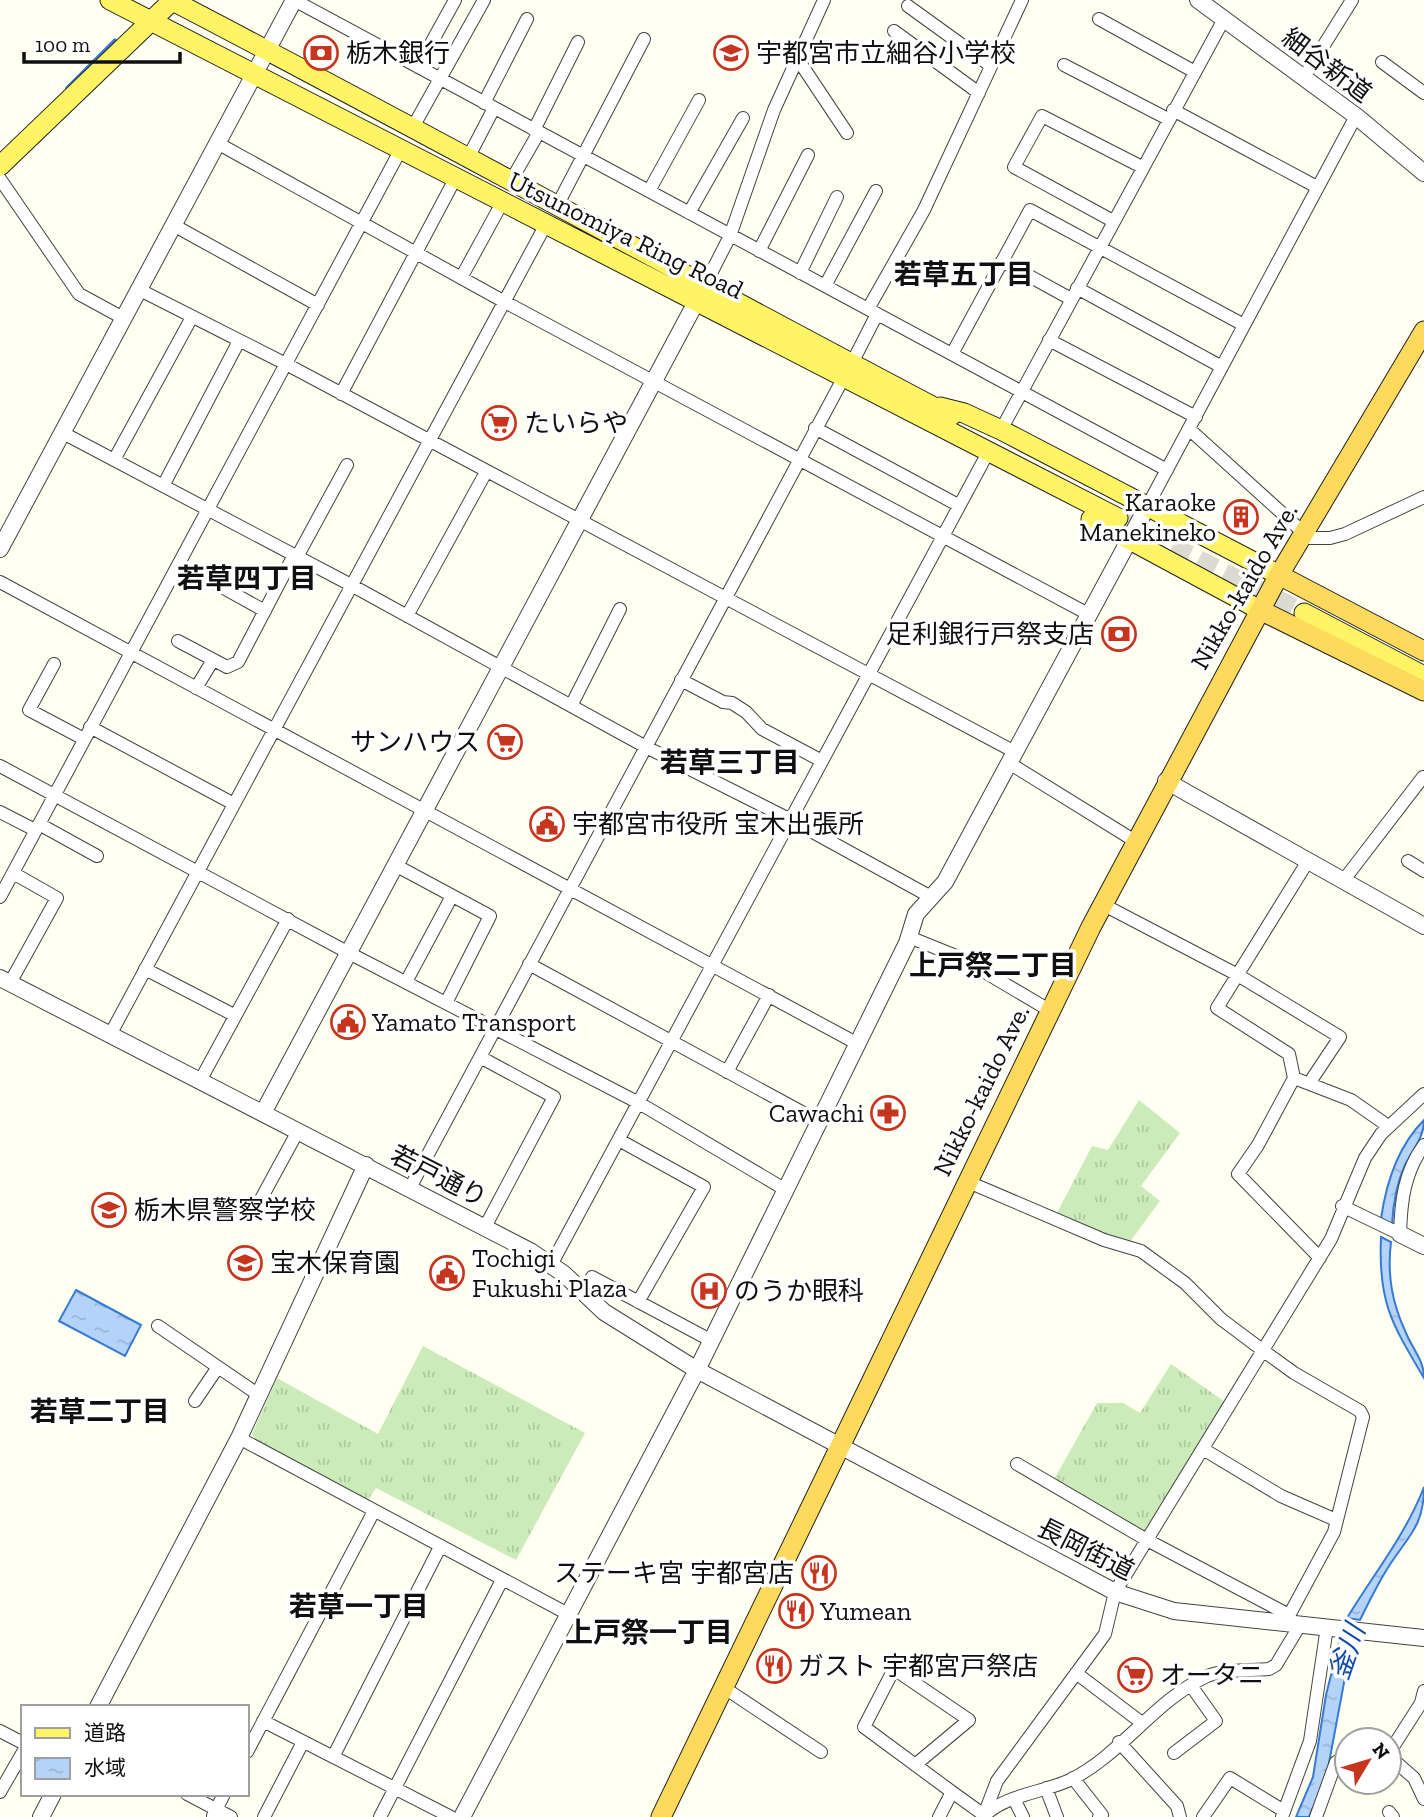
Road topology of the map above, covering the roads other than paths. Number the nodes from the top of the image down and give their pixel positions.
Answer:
1 (110, 0) edge
2 (172, 0) edge
3 (294, 0) edge
4 (455, 0) edge
5 (484, 0) edge
6 (824, 0) edge
7 (1022, 0) edge
8 (1352, 0) edge
9 (1201, 1) edge
10 (908, 6) dead end
11 (527, 19) dead end
12 (1099, 19) dead end
13 (1224, 19) junction
14 (151, 21) junction
15 (894, 31) dead end
16 (644, 39) dead end
17 (578, 42) dead end
18 (268, 51) junction
19 (797, 58) junction
20 (1382, 62) dead end
21 (1064, 65) dead end
22 (991, 66) junction
23 (418, 67) junction
24 (1195, 72) junction
25 (255, 75) junction
26 (1304, 77) junction
27 (439, 79) junction
28 (979, 93) junction
29 (1424, 93) edge
30 (699, 100) dead end
31 (489, 105) junction
32 (1171, 115) junction
33 (1356, 117) junction
34 (743, 118) dead end
35 (413, 127) junction
36 (536, 131) junction
37 (847, 133) dead end
38 (219, 144) junction
39 (400, 150) junction
40 (808, 155) dead end
41 (469, 156) junction
42 (583, 156) junction
43 (0, 166) edge
44 (1142, 167) junction
45 (1424, 173) edge
46 (0, 178) edge
47 (455, 179) junction
48 (512, 179) junction
49 (1317, 187) junction
50 (649, 191) junction
51 (876, 191) dead end
52 (837, 197) dead end
53 (502, 204) junction
54 (558, 204) junction
55 (689, 214) junction
56 (1113, 221) junction
57 (361, 224) junction
58 (175, 226) junction
59 (545, 226) junction
60 (730, 236) junction
61 (1099, 246) junction
62 (759, 251) junction
63 (416, 254) junction
64 (1002, 261) junction
65 (800, 273) junction
66 (461, 278) junction
67 (825, 286) junction
68 (140, 290) junction
69 (701, 292) junction
70 (1074, 294) junction
71 (503, 301) junction
72 (318, 305) junction
73 (873, 312) junction
74 (192, 317) junction
75 (125, 318) junction
76 (1244, 325) junction
77 (1424, 331) edge
78 (1049, 340) junction
79 (239, 341) junction
80 (952, 354) junction
81 (286, 364) junction
82 (1222, 367) junction
83 (848, 369) junction
84 (654, 380) junction
85 (1021, 392) junction
86 (341, 394) junction
87 (932, 406) junction
88 (1196, 417) junction
89 (815, 428) junction
90 (946, 428) junction
91 (1001, 429) junction
92 (1189, 429) junction
93 (63, 433) junction
94 (429, 441) junction
95 (800, 457) junction
96 (114, 460) junction
97 (984, 460) junction
98 (347, 465) dead end
99 (1167, 470) junction
100 (486, 472) junction
101 (163, 486) junction
102 (1421, 504) edge
103 (958, 505) junction
104 (1149, 505) junction
105 (208, 510) junction
106 (579, 522) junction
107 (1302, 536) junction
108 (942, 537) junction
109 (1130, 540) junction
110 (0, 549) edge
111 (296, 556) junction
112 (1279, 575) junction
113 (211, 581) dead end
114 (0, 582) edge
115 (351, 584) junction
116 (723, 598) junction
117 (620, 608) dead end
118 (1259, 610) junction
119 (265, 611) junction
120 (1090, 615) junction
121 (407, 616) junction
122 (178, 641) dead end
123 (1424, 651) edge
124 (131, 653) junction
125 (213, 660) junction
126 (1424, 663) edge
127 (54, 664) dead end
128 (500, 668) junction
129 (867, 675) junction
130 (1424, 676) edge
131 (681, 680) junction
132 (196, 688) junction
133 (1424, 691) edge
134 (571, 706) junction
135 (273, 730) junction
136 (87, 733) junction
137 (646, 747) junction
138 (1013, 758) junction
139 (822, 761) junction
140 (0, 765) edge
141 (1423, 777) edge
142 (1166, 780) junction
143 (54, 793) junction
144 (234, 804) junction
145 (0, 811) edge
146 (422, 812) junction
147 (791, 820) junction
148 (37, 827) junction
149 (1135, 841) junction
150 (97, 856) dead end
151 (1307, 861) junction
152 (1408, 861) dead end
153 (395, 865) junction
154 (198, 870) junction
155 (1424, 871) edge
156 (13, 873) junction
157 (1343, 881) junction
158 (569, 887) junction
159 (452, 896) junction
160 (0, 897) edge
161 (931, 897) junction
162 (1102, 904) junction
163 (288, 919) junction
164 (1424, 926) edge
165 (909, 937) junction
166 (349, 953) junction
167 (528, 964) junction
168 (714, 964) junction
169 (145, 970) junction
170 (1236, 974) junction
171 (5, 980) edge
172 (406, 982) junction
173 (769, 995) junction
174 (446, 1003) junction
175 (1049, 1010) junction
176 (234, 1015) junction
177 (495, 1028) junction
178 (110, 1035) junction
179 (672, 1041) junction
180 (858, 1044) junction
181 (480, 1057) junction
182 (727, 1072) junction
183 (1294, 1078) junction
184 (200, 1081) junction
185 (1310, 1082) junction
186 (1424, 1094) edge
187 (639, 1103) junction
188 (263, 1113) junction
189 (820, 1122) junction
190 (1388, 1126) junction
191 (298, 1131) junction
192 (619, 1140) junction
193 (1424, 1145) edge
194 (366, 1165) junction
195 (966, 1181) junction
196 (410, 1188) junction
197 (786, 1190) junction
198 (261, 1199) dead end
199 (1342, 1206) junction
200 (485, 1227) junction
201 (1400, 1234) junction
202 (1424, 1246) edge
203 (1320, 1258) junction
204 (551, 1265) junction
205 (592, 1277) dead end
206 (615, 1290) junction
207 (638, 1302) junction
208 (604, 1312) junction
209 (158, 1326) dead end
210 (712, 1340) junction
211 (1265, 1352) junction
212 (218, 1367) junction
213 (697, 1370) junction
214 (259, 1395) junction
215 (195, 1401) dead end
216 (239, 1438) junction
217 (838, 1447) junction
218 (1203, 1448) junction
219 (1017, 1464) dead end
220 (374, 1511) junction
221 (1336, 1521) junction
222 (1147, 1540) junction
223 (440, 1547) junction
224 (502, 1580) junction
225 (1115, 1592) junction
226 (568, 1614) junction
227 (1291, 1621) junction
228 (1330, 1628) junction
229 (1424, 1638) edge
230 (1076, 1673) junction
231 (1192, 1686) junction
232 (723, 1687) junction
233 (1424, 1691) edge
234 (99, 1705) edge
235 (263, 1721) junction
236 (1142, 1723) junction
237 (0, 1731) edge
238 (1403, 1735) edge
239 (21, 1742) edge
240 (303, 1742) junction
241 (1119, 1742) junction
242 (248, 1750) edge
243 (821, 1752) dead end
244 (1174, 1753) dead end
245 (21, 1755) edge
246 (333, 1757) junction
247 (915, 1765) junction
248 (1403, 1768) edge
249 (1333, 1771) edge
250 (1073, 1778) junction
251 (1046, 1788) junction
252 (395, 1789) junction
253 (0, 1792) edge
254 (951, 1792) junction
255 (51, 1796) edge
256 (190, 1796) edge
257 (224, 1796) edge
258 (1014, 1799) junction
259 (1424, 1799) edge
260 (215, 1813) edge
261 (1283, 1814) edge
262 (983, 1816) edge
263 (1317, 1816) edge
264 (41, 1817) edge
265 (231, 1817) edge
266 (264, 1817) edge
267 (380, 1817) edge
268 (451, 1817) edge
269 (462, 1817) edge
270 (661, 1817) edge
271 (939, 1817) edge
272 (1023, 1817) edge
273 (1057, 1817) edge
274 (1099, 1817) edge
275 (1180, 1817) edge
276 (1203, 1817) edge

1 - 14 main road, Utsunomiya Ring Road
2 - 14 main road
2 - 18 main road, Utsunomiya Ring Road
3 - 18 street
3 - 23 street
4 - 23 street
5 - 27 street
6 - 19 street
7 - 22 street
8 - 26 street
9 - 13 street, 細谷新道
10 - 22 street
11 - 31 street
12 - 24 street
13 - 24 street
13 - 26 street, 細谷新道
14 - 25 main road, Utsunomiya Ring Road
14 - 43 main road
15 - 28 street
16 - 42 street
17 - 36 street
18 - 25 street
18 - 35 main road, Utsunomiya Ring Road
19 - 37 street
19 - 60 street
20 - 29 street
21 - 32 street
22 - 28 street
23 - 27 street
24 - 32 street
25 - 38 street
25 - 39 main road, Utsunomiya Ring Road
26 - 33 street, 細谷新道
27 - 31 street
27 - 35 street
28 - 73 street
30 - 50 street
31 - 36 street
31 - 41 street
32 - 44 street
32 - 49 street
33 - 45 street, 細谷新道
33 - 49 street
34 - 55 street
35 - 41 main road, Utsunomiya Ring Road
36 - 42 street
36 - 48 street
38 - 57 street
38 - 58 street
39 - 47 main road, Utsunomiya Ring Road
39 - 57 street
40 - 62 street
41 - 48 main road, Utsunomiya Ring Road
42 - 50 street
42 - 54 street
44 - 56 street
44 - 56 street
46 - 75 street
47 - 53 main road, Utsunomiya Ring Road
47 - 63 street
48 - 54 main road, Utsunomiya Ring Road
49 - 76 street
50 - 55 street
51 - 67 street
52 - 65 street
53 - 59 main road, Utsunomiya Ring Road
53 - 66 street
54 - 69 main road, Utsunomiya Ring Road
55 - 60 street
56 - 61 street
57 - 63 street
57 - 72 street
58 - 68 street
58 - 72 street
59 - 69 main road, Utsunomiya Ring Road
59 - 71 street
60 - 62 street
60 - 69 street
61 - 64 street
61 - 70 street
61 - 76 street
62 - 65 street
63 - 66 street
63 - 86 street
64 - 70 street
64 - 80 street
65 - 67 street
66 - 71 street
67 - 73 street
68 - 74 street
68 - 75 street
69 - 83 main road, Utsunomiya Ring Road
69 - 84 street
70 - 78 street
70 - 82 street
71 - 84 street
71 - 94 street
72 - 81 street
73 - 80 street
73 - 83 street
74 - 79 street
74 - 96 street
75 - 93 street
76 - 82 street
77 - 107 highway, Nikko-kaido Ave.
78 - 85 street
78 - 88 street
79 - 81 street
79 - 101 street
80 - 85 street
81 - 86 street
81 - 105 street
82 - 88 street
83 - 87 main road, Utsunomiya Ring Road
83 - 89 street
83 - 90 main road, Utsunomiya Ring Road
84 - 95 street
84 - 106 street
85 - 91 street
85 - 99 street
86 - 94 street
87 - 90 main road, Utsunomiya Ring Road
87 - 91 main road
88 - 92 street
89 - 95 street
89 - 103 street
90 - 97 main road
91 - 104 main road
92 - 99 street
92 - 107 street
93 - 96 street
93 - 110 street
94 - 100 street
94 - 115 street
95 - 108 street
95 - 116 street
96 - 101 street
97 - 103 street
97 - 109 main road
98 - 111 street
99 - 104 street
100 - 106 street
100 - 121 street
101 - 105 street
102 - 107 street
103 - 108 street
104 - 109 street
104 - 112 main road
105 - 111 street
105 - 124 street
106 - 116 street
106 - 128 street
107 - 112 highway, Nikko-kaido Ave.
108 - 120 street
108 - 129 street
109 - 118 main road
109 - 120 street
111 - 115 street
111 - 119 street
112 - 118 highway, Nikko-kaido Ave.
112 - 123 highway
113 - 119 street
114 - 124 street
115 - 121 street
115 - 135 street
116 - 129 street
116 - 131 street
117 - 134 street
118 - 133 highway
118 - 142 highway, Nikko-kaido Ave.
119 - 125 street
120 - 138 street
121 - 128 street
122 - 125 street
124 - 132 street
124 - 136 street
125 - 132 street
126 - 130 main road
127 - 136 street
128 - 134 street
128 - 146 street
129 - 138 street
129 - 139 street
131 - 137 street
131 - 139 street
132 - 135 street
134 - 137 street
135 - 144 street
135 - 146 street
136 - 143 street
136 - 144 street
137 - 147 street
137 - 158 street
138 - 149 street
138 - 161 street
139 - 147 street
140 - 143 street
141 - 157 street
142 - 149 highway, Nikko-kaido Ave.
142 - 151 street
143 - 148 street
143 - 154 street
144 - 154 street
145 - 148 street
146 - 153 street
146 - 158 street
147 - 161 street
147 - 168 street
148 - 150 street
148 - 156 street
149 - 162 highway, Nikko-kaido Ave.
151 - 157 street
151 - 170 street
152 - 155 street
153 - 159 street
153 - 166 street
154 - 163 street
154 - 169 street
156 - 160 street
156 - 171 street
157 - 164 street
158 - 167 street
158 - 168 street
159 - 172 street
159 - 174 street
161 - 165 street
162 - 170 street
162 - 175 highway, Nikko-kaido Ave.
163 - 166 street
163 - 176 street
165 - 175 street
165 - 180 street
166 - 172 street
166 - 188 street
167 - 177 street
167 - 179 street
168 - 173 street
168 - 179 street
169 - 176 street
169 - 178 street
170 - 183 street
170 - 185 street
171 - 178 street, 若戸通り
172 - 174 street
173 - 180 street
173 - 182 street
174 - 177 street
175 - 195 highway, Nikko-kaido Ave.
176 - 184 street
177 - 181 street
177 - 187 street
178 - 184 street, 若戸通り
179 - 182 street
179 - 187 street
180 - 189 street
181 - 196 street
181 - 200 street
182 - 189 street
183 - 185 street
183 - 203 street
184 - 188 street, 若戸通り
185 - 190 street
186 - 190 street
187 - 192 street
187 - 197 street
188 - 191 street, 若戸通り
189 - 197 street
190 - 199 street
191 - 194 street, 若戸通り
191 - 198 street
192 - 204 street
192 - 207 street
193 - 201 street
194 - 196 street, 若戸通り
194 - 214 street
195 - 211 street
195 - 217 highway, Nikko-kaido Ave.
196 - 200 street, 若戸通り
197 - 210 street
199 - 201 street
199 - 203 street
200 - 204 street, 若戸通り
201 - 202 street
203 - 211 street
204 - 208 street, 若戸通り
205 - 206 street
206 - 207 street
206 - 208 street
207 - 210 street
208 - 213 street, 若戸通り
209 - 212 street
210 - 213 street
211 - 218 street
211 - 221 street
212 - 214 street
212 - 215 street
213 - 217 street, 若戸通り
213 - 226 street
214 - 216 street
216 - 220 street
216 - 234 street
217 - 225 street, 長岡街道
217 - 232 highway, Nikko-kaido Ave.
218 - 221 street
218 - 222 street
219 - 222 street
220 - 223 street
220 - 235 street
221 - 227 street
222 - 225 street
222 - 227 street
223 - 224 street
223 - 246 street
224 - 226 street
224 - 252 street
225 - 227 street, 長岡街道
225 - 230 street
226 - 269 street
227 - 228 street, 長岡街道
227 - 231 street
228 - 229 street, 長岡街道
228 - 261 street
230 - 236 street
230 - 262 street
231 - 236 street
231 - 244 street
232 - 243 street
232 - 270 highway, Nikko-kaido Ave.
233 - 238 street
235 - 240 street
235 - 242 street
236 - 241 street
237 - 239 street
240 - 246 street
240 - 266 street
241 - 250 street
241 - 275 street
245 - 253 street
246 - 252 street
247 - 247 street
247 - 254 street
248 - 259 street
249 - 263 street
250 - 251 street
250 - 274 street
251 - 258 street
251 - 273 street
252 - 267 street
252 - 268 street
254 - 262 street
254 - 271 street
255 - 264 street
256 - 260 street
257 - 260 street
258 - 262 street
258 - 272 street
260 - 265 street
261 - 276 street

